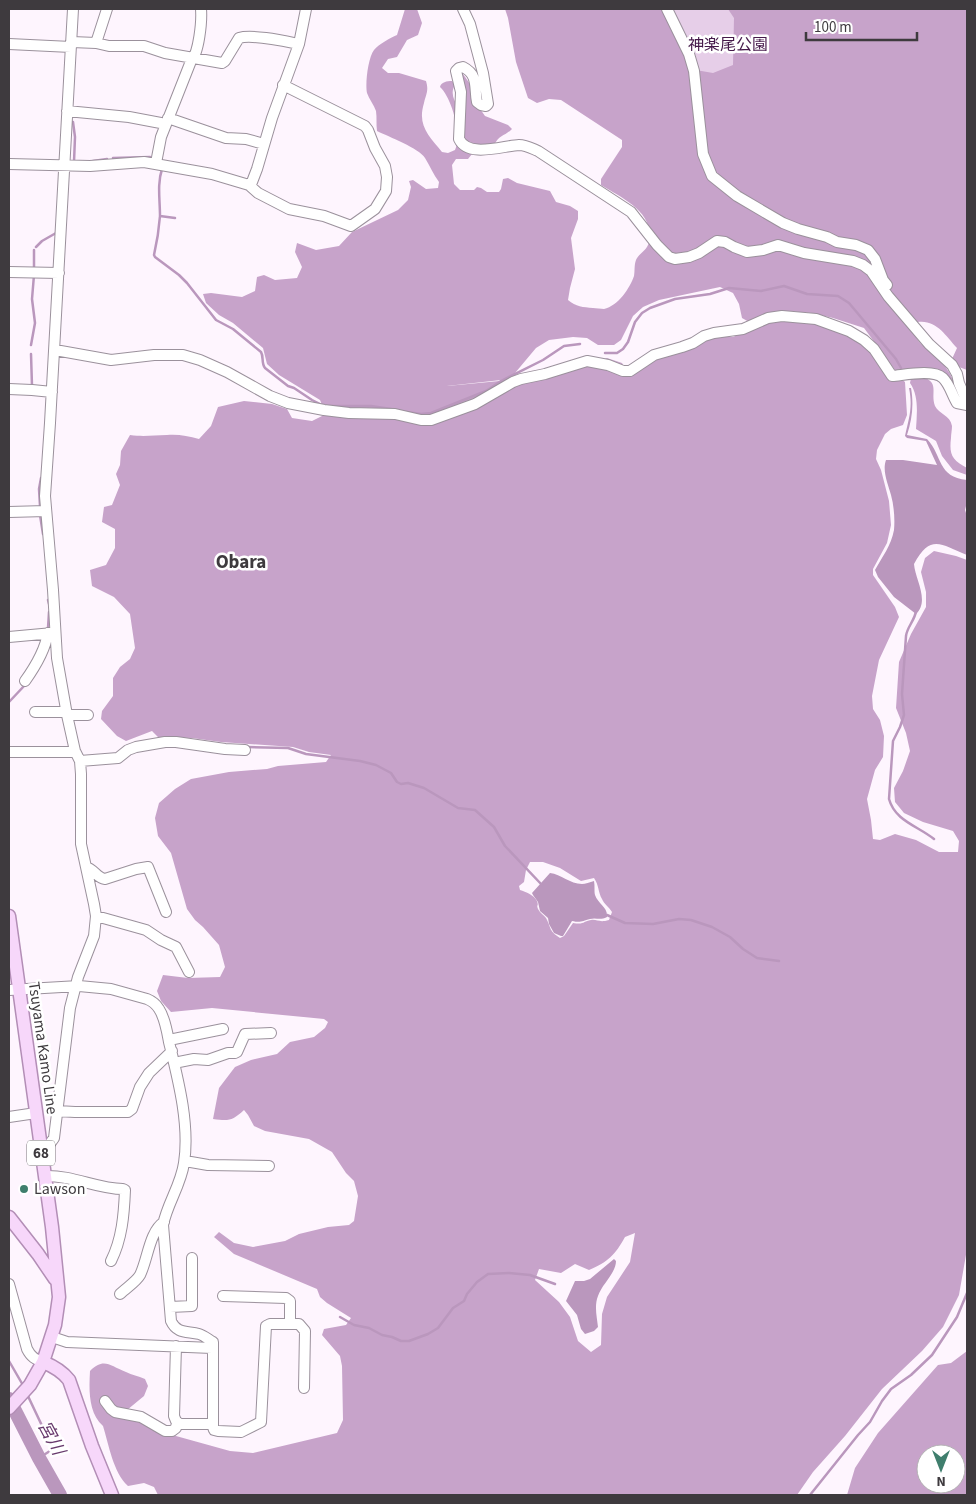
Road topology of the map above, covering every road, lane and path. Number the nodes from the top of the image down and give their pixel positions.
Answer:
1 (73, 9) edge
2 (107, 9) edge
3 (201, 9) edge
4 (306, 9) edge
5 (463, 9) edge
6 (667, 9) edge
7 (96, 43) junction
8 (9, 44) edge
9 (72, 44) junction
10 (299, 44) junction
11 (193, 59) junction
12 (283, 85) junction
13 (67, 110) junction
14 (167, 121) junction
15 (264, 144) junction
16 (156, 163) junction
17 (9, 164) edge
18 (65, 165) junction
19 (249, 185) junction
20 (9, 272) edge
21 (59, 273) junction
22 (917, 331) junction
23 (54, 350) junction
24 (9, 390) edge
25 (52, 392) junction
26 (967, 404) edge
27 (46, 511) junction
28 (9, 512) edge
29 (51, 633) junction
30 (9, 636) edge
31 (25, 681) dead end
32 (35, 712) dead end
33 (66, 714) junction
34 (88, 715) dead end
35 (245, 750) dead end
36 (75, 751) junction
37 (9, 752) edge
38 (80, 762) junction
39 (86, 867) junction
40 (166, 912) dead end
41 (9, 916) edge
42 (96, 916) junction
43 (189, 972) dead end
44 (75, 987) junction
45 (14, 990) edge
46 (223, 1029) dead end
47 (271, 1033) dead end
48 (169, 1040) junction
49 (172, 1051) junction
50 (174, 1062) junction
51 (58, 1111) junction
52 (36, 1113) junction
53 (9, 1117) edge
54 (41, 1150) junction
55 (185, 1161) junction
56 (269, 1166) dead end
57 (45, 1176) junction
58 (9, 1217) edge
59 (164, 1222) junction
60 (52, 1228) junction
61 (26, 1239) junction
62 (192, 1258) dead end
63 (111, 1261) dead end
64 (58, 1283) junction
65 (9, 1284) edge
66 (120, 1294) dead end
67 (223, 1296) dead end
68 (170, 1307) junction
69 (290, 1324) junction
70 (52, 1337) junction
71 (176, 1346) junction
72 (212, 1348) junction
73 (43, 1362) junction
74 (304, 1388) dead end
75 (105, 1401) dead end
76 (9, 1408) edge
77 (177, 1422) junction
78 (213, 1424) junction
79 (112, 1495) edge

1 - 9 street
2 - 7 street
3 - 11 street
4 - 10 street
5 - 22 street
6 - 22 street
7 - 9 street
7 - 11 street
8 - 9 street
9 - 13 street
10 - 11 street
10 - 12 street
11 - 14 street
12 - 15 street
12 - 19 street
13 - 14 street
13 - 18 street
14 - 15 street
14 - 16 street
15 - 19 street
16 - 18 street
16 - 19 street
17 - 18 street
18 - 21 street
20 - 21 street
21 - 23 street
22 - 26 street
23 - 25 street
23 - 26 street
24 - 25 street
25 - 27 street
27 - 28 street
27 - 29 street
29 - 30 street
29 - 31 street
29 - 33 street
32 - 33 street
33 - 34 street
33 - 36 street
35 - 38 street
36 - 37 street
36 - 38 street
38 - 39 street
39 - 40 street
39 - 42 street
41 - 45 main road, Tsuyama Kamo Line / 68
42 - 43 street
42 - 44 street
44 - 45 street
44 - 48 street
44 - 51 street
45 - 52 main road, Tsuyama Kamo Line / 68
46 - 48 street
47 - 50 street
48 - 49 street
49 - 50 street
49 - 51 street
50 - 55 street
51 - 54 street
52 - 53 street
52 - 54 main road, Tsuyama Kamo Line / 68
54 - 57 main road, Tsuyama Kamo Line / 68
55 - 56 street
55 - 59 street
57 - 60 main road, Tsuyama Kamo Line / 68
57 - 63 street
58 - 61 main road
59 - 66 street
59 - 68 street
60 - 61 main road
60 - 64 main road, Tsuyama Kamo Line / 68
61 - 64 main road
62 - 68 street
64 - 70 main road, Tsuyama Kamo Line / 68
65 - 73 street
67 - 69 street
68 - 72 street
69 - 74 street
69 - 78 street
70 - 71 street
70 - 73 main road, Tsuyama Kamo Line / 68
71 - 72 street
71 - 77 street
72 - 78 street
73 - 76 main road, Tsuyama Kamo Line / 68
73 - 79 main road
75 - 77 street
77 - 78 street

